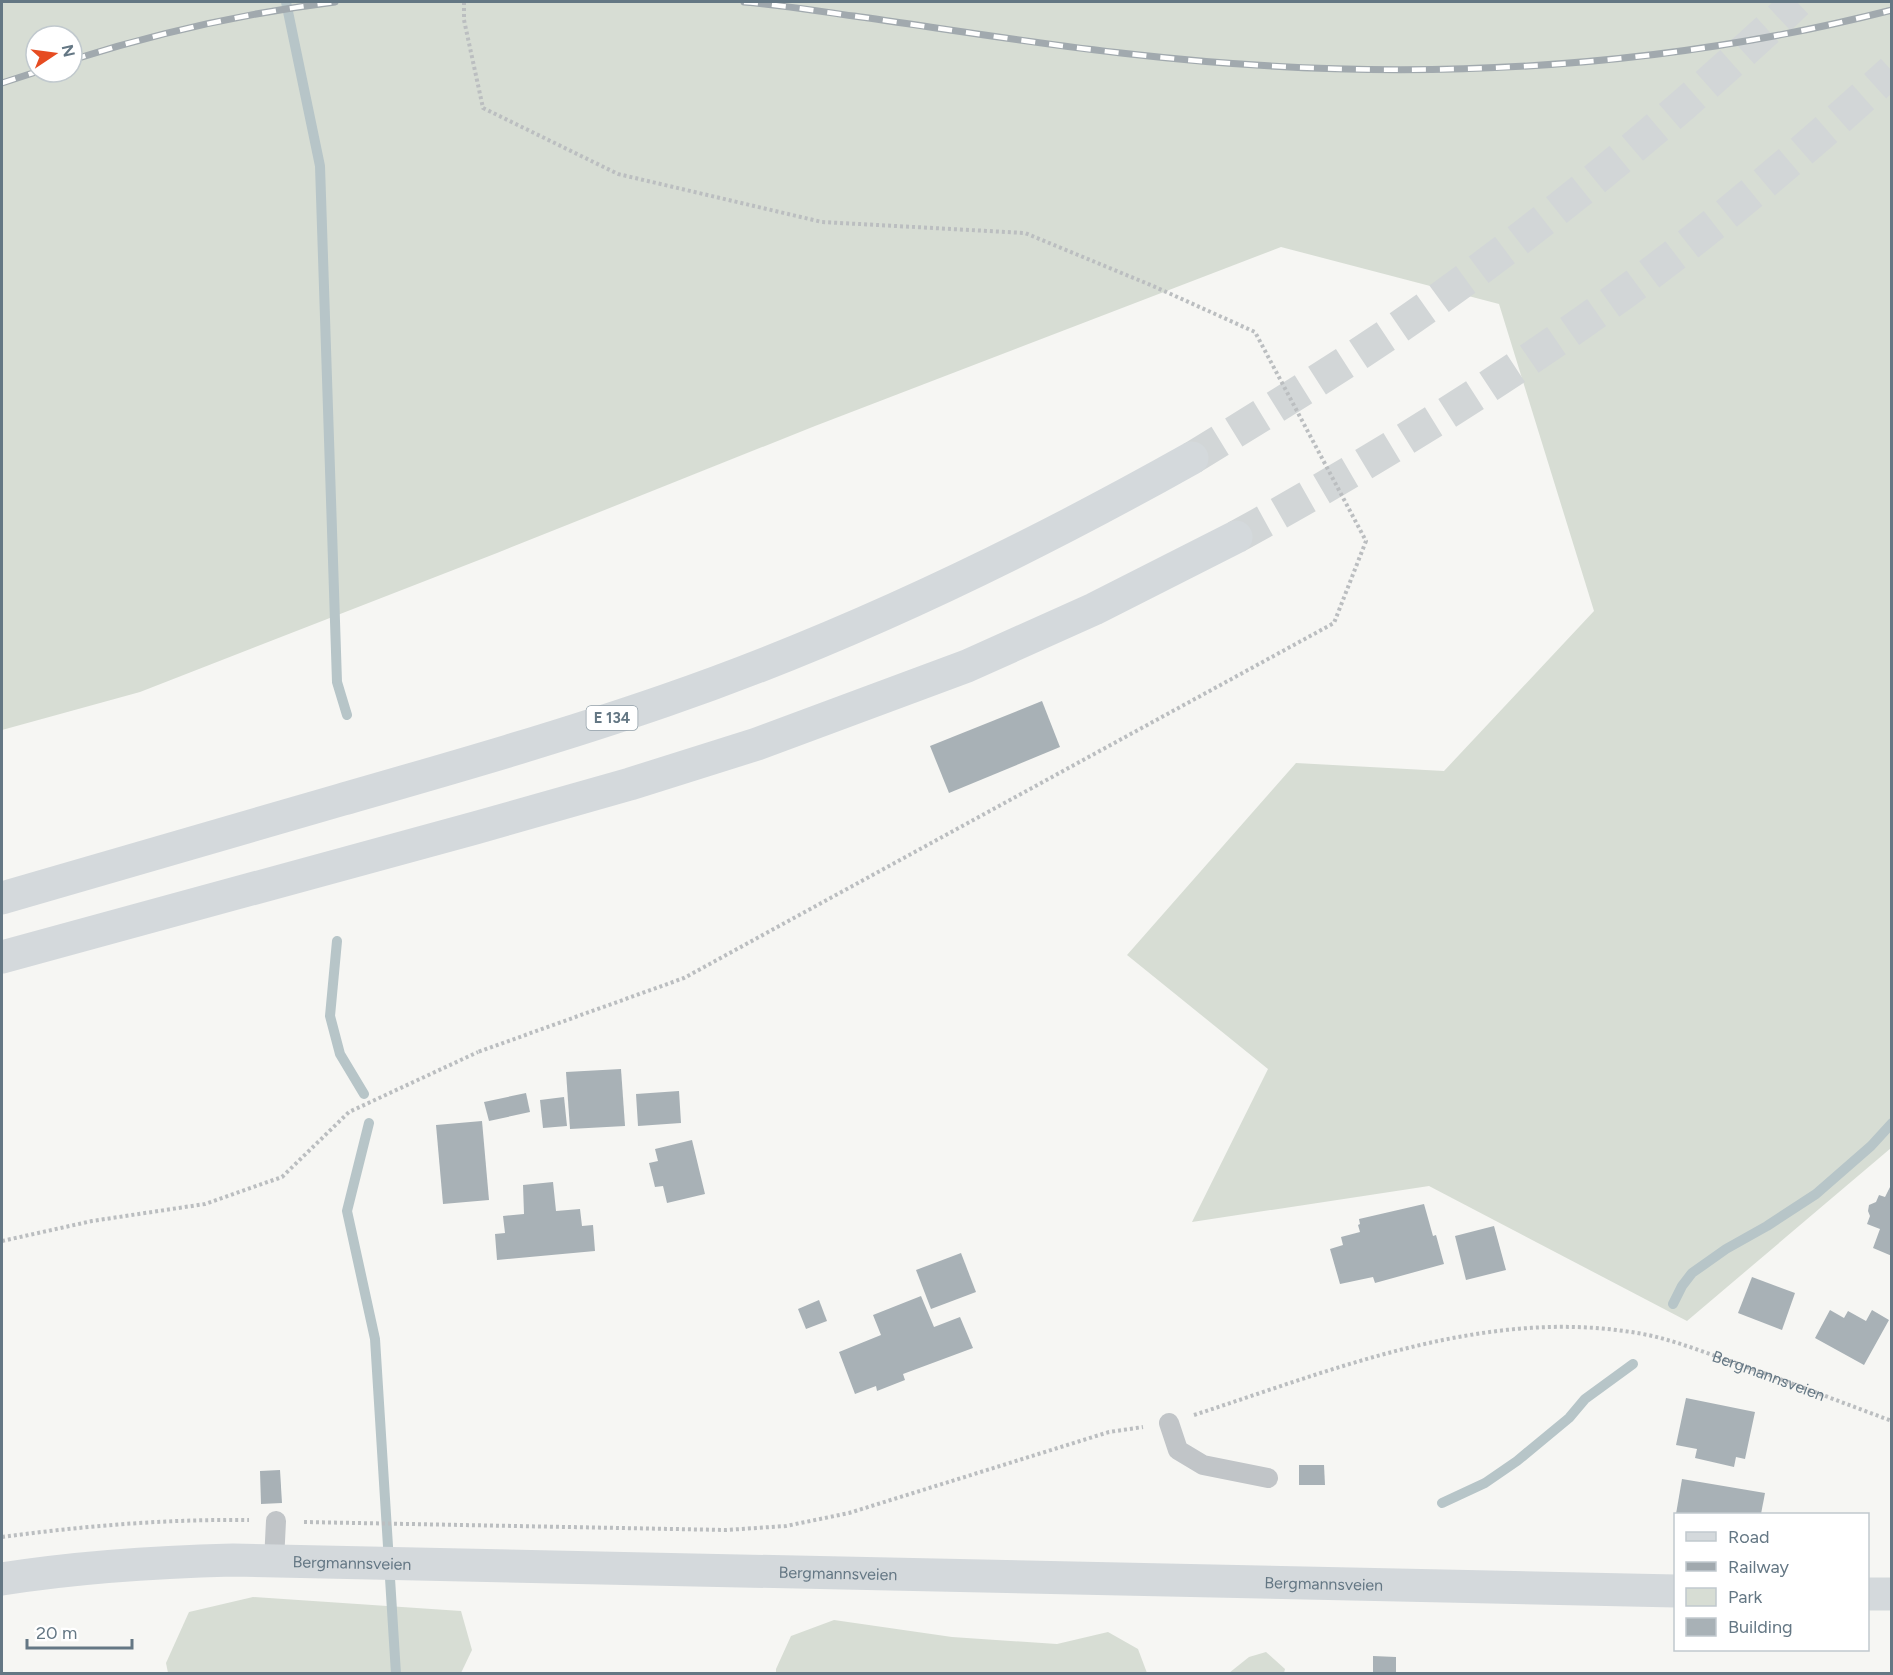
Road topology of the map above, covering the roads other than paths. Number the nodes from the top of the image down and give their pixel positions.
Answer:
1 (1192, 458) tunnel mouth
2 (1236, 537) tunnel mouth
3 (2, 898) edge
4 (2, 957) edge
5 (1162, 1426) road end
6 (1268, 1478) dead end
7 (276, 1521) road end
8 (274, 1561) junction
9 (2, 1579) edge
10 (1674, 1591) edge
11 (1869, 1594) edge
12 (1892, 1594) edge

1 - 3 main road, E 134
2 - 4 main road
5 - 6 lane
7 - 8 lane
8 - 9 main road, Bergmannsveien
8 - 10 main road, Bergmannsveien
11 - 12 main road

